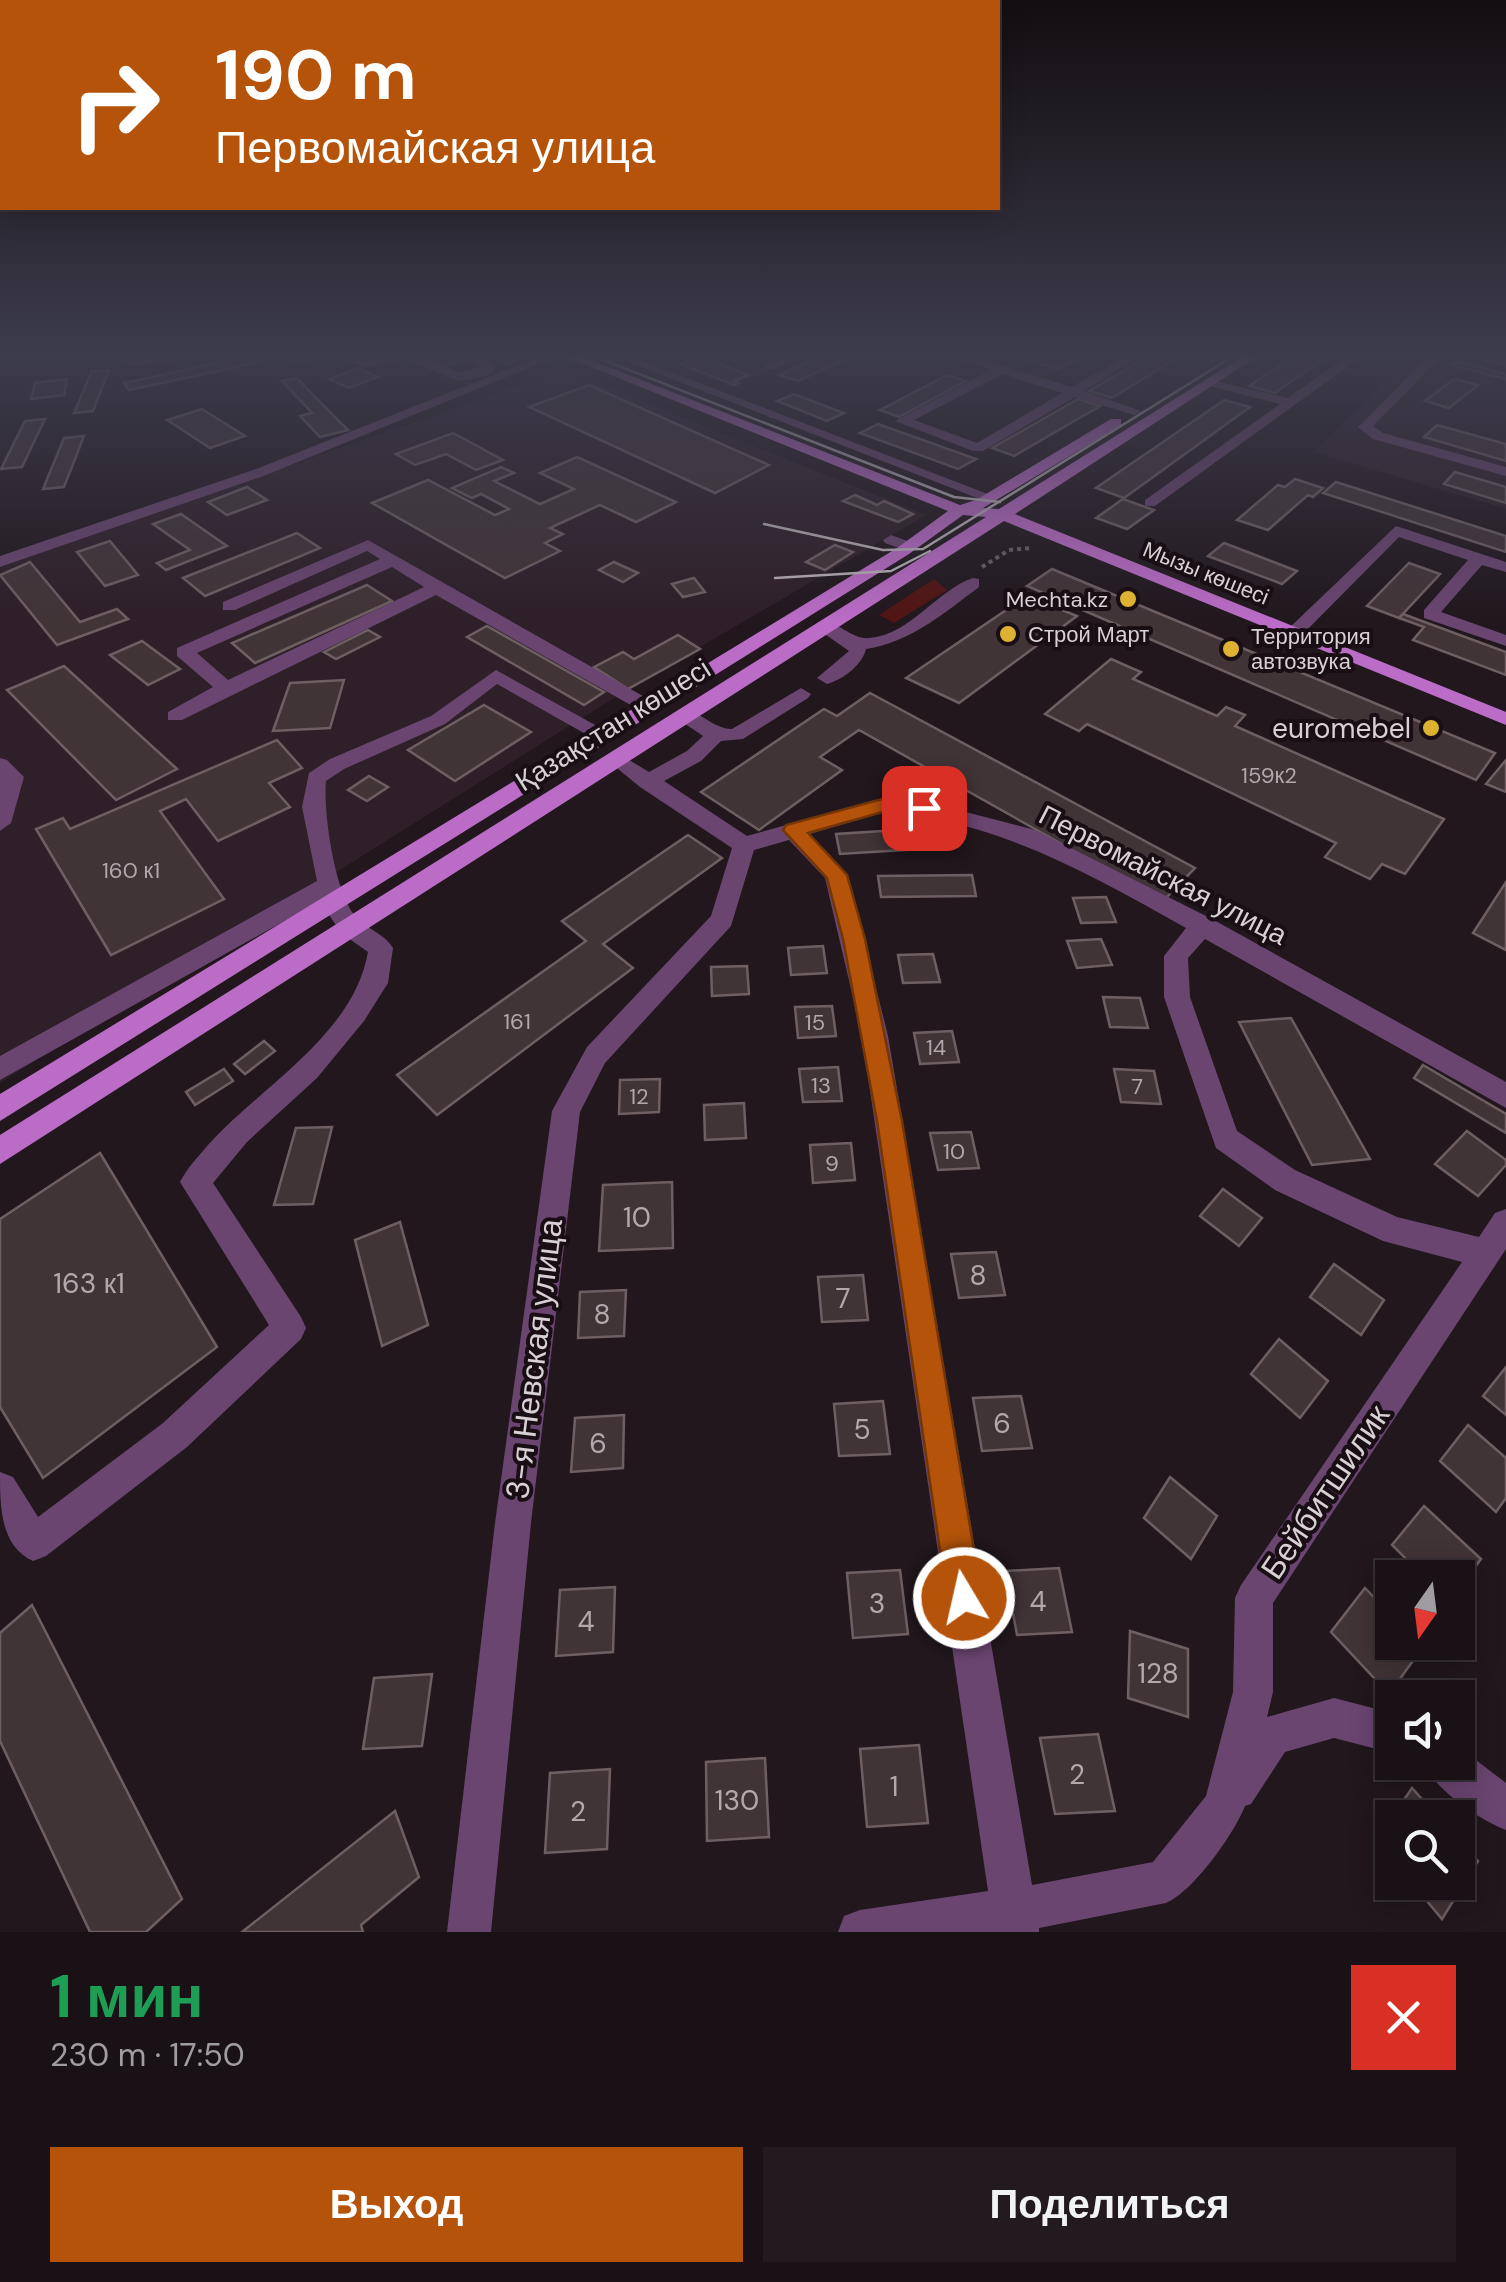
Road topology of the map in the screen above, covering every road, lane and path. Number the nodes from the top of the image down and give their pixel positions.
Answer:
1 (336, 442) edge
2 (777, 442) edge
3 (835, 442) edge
4 (962, 442) edge
5 (988, 442) edge
6 (1098, 442) edge
7 (1105, 442) edge
8 (1235, 442) edge
9 (1400, 442) edge
10 (1506, 472) edge
11 (1029, 496) junction
12 (1150, 503) dead end
13 (995, 506) junction
14 (960, 510) junction
15 (972, 532) junction
16 (1042, 540) junction
17 (1479, 558) junction
18 (393, 560) junction
19 (0, 562) edge
20 (1506, 567) edge
21 (971, 579) joint
22 (437, 588) junction
23 (229, 606) dead end
24 (802, 614) junction
25 (825, 626) junction
26 (1294, 633) junction
27 (1506, 641) edge
28 (853, 642) junction
29 (827, 678) dead end
30 (226, 688) junction
31 (800, 694) dead end
32 (650, 708) junction
33 (685, 715) junction
34 (175, 716) dead end
35 (1506, 719) edge
36 (716, 735) junction
37 (605, 736) junction
38 (616, 759) junction
39 (0, 766) edge
40 (647, 782) junction
41 (0, 823) edge
42 (793, 830) junction
43 (744, 845) junction
44 (338, 905) junction
45 (1203, 925) junction
46 (0, 1069) edge
47 (1506, 1096) edge
48 (0, 1109) edge
49 (0, 1151) edge
50 (1496, 1238) edge
51 (0, 1490) edge
52 (1375, 1729) edge
53 (1467, 1780) edge
54 (1224, 1807) junction
55 (1506, 1810) edge
56 (1014, 1920) edge
57 (469, 1932) edge
58 (860, 1932) edge

1 - 19 street
2 - 14 main road
3 - 13 street
4 - 5 street
6 - 13 main road, Қазақстан көшесі
7 - 11 main road, Қазақстан көшесі
8 - 12 street
9 - 10 street
11 - 13 main road, Қазақстан көшесі
11 - 16 main road
13 - 14 main road, Қазақстан көшесі
13 - 15 main road, Қазақстан көшесі
13 - 16 main road, Мызы көшесі
14 - 24 main road, Қазақстан көшесі
15 - 16 main road
15 - 25 main road, Қазақстан көшесі
16 - 21 path
16 - 26 main road, Мызы көшесі
17 - 20 street
17 - 26 street
17 - 27 street
18 - 22 street
18 - 23 street
18 - 30 street
21 - 28 street
22 - 30 street
22 - 32 street
24 - 25 main road
24 - 32 main road, Қазақстан көшесі
25 - 28 street
25 - 33 main road, Қазақстан көшесі
26 - 35 main road, Мызы көшесі
28 - 29 street
30 - 34 street
31 - 36 street
32 - 37 main road, Қазақстан көшесі
33 - 36 street
33 - 38 main road, Қазақстан көшесі
36 - 40 street
37 - 38 main road
37 - 44 main road, Қазақстан көшесі
37 - 44 street
38 - 40 street
38 - 44 main road, Қазақстан көшесі
39 - 41 street
40 - 43 street
42 - 43 street, Первомайская улица
42 - 45 street, Первомайская улица
42 - 56 street
43 - 57 street, 3-я Невская улица
44 - 46 street
44 - 48 main road, Қазақстан көшесі
44 - 49 main road, Қазақстан көшесі
44 - 51 street
45 - 47 street, Первомайская улица
45 - 50 street
50 - 54 street, Бейбитшилик
52 - 54 street
53 - 55 street
54 - 56 street, Бейбитшилик
56 - 58 street, Бейбитшилик

